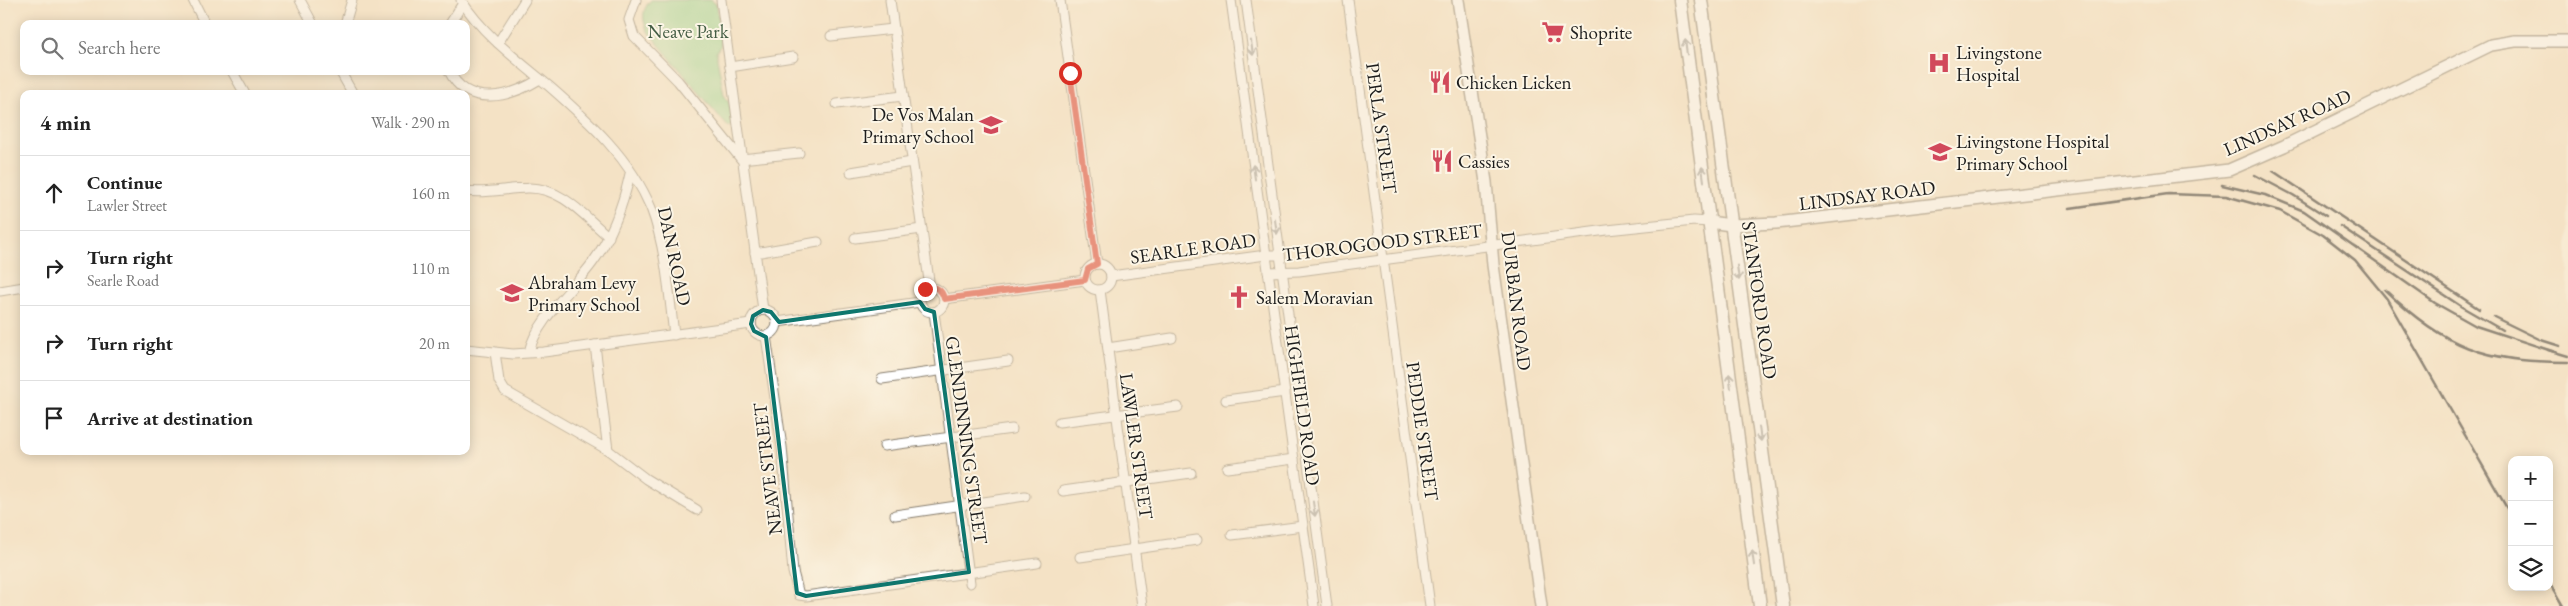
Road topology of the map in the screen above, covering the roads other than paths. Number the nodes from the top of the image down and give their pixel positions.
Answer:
1 (193, 0) edge
2 (300, 0) edge
3 (352, 0) edge
4 (525, 0) edge
5 (636, 0) edge
6 (721, 0) edge
7 (890, 0) edge
8 (1060, 0) edge
9 (1231, 0) edge
10 (1246, 0) edge
11 (1348, 0) edge
12 (1458, 0) edge
13 (1680, 0) edge
14 (1700, 0) edge
15 (462, 2) edge
16 (203, 20) edge
17 (311, 20) edge
18 (346, 20) edge
19 (452, 20) edge
20 (894, 30) junction
21 (831, 36) dead end
22 (2568, 41) edge
23 (498, 43) junction
24 (793, 57) dead end
25 (730, 67) junction
26 (234, 75) edge
27 (342, 75) edge
28 (451, 75) edge
29 (540, 79) junction
30 (243, 90) edge
31 (351, 90) edge
32 (464, 90) edge
33 (470, 92) edge
34 (903, 96) junction
35 (837, 104) dead end
36 (799, 154) dead end
37 (742, 159) junction
38 (912, 162) junction
39 (851, 172) dead end
40 (630, 174) junction
41 (470, 191) edge
42 (1273, 200) junction
43 (1259, 204) junction
44 (1709, 222) junction
45 (1731, 224) junction
46 (922, 229) junction
47 (609, 237) junction
48 (855, 238) dead end
49 (818, 242) dead end
50 (1491, 244) junction
51 (755, 253) junction
52 (1266, 255) junction
53 (1280, 255) junction
54 (1383, 260) junction
55 (1097, 264) junction
56 (1268, 272) junction
57 (1282, 272) junction
58 (1111, 276) junction
59 (1085, 280) junction
60 (20, 288) edge
61 (930, 288) junction
62 (1100, 290) junction
63 (0, 291) edge
64 (944, 299) junction
65 (920, 302) junction
66 (764, 310) junction
67 (934, 312) junction
68 (777, 322) junction
69 (751, 324) junction
70 (674, 335) junction
71 (766, 336) junction
72 (1172, 338) dead end
73 (595, 345) junction
74 (1108, 348) junction
75 (470, 349) edge
76 (495, 352) junction
77 (530, 352) junction
78 (1008, 361) dead end
79 (941, 370) junction
80 (882, 379) dead end
81 (1285, 392) junction
82 (1226, 400) dead end
83 (1178, 407) dead end
84 (1117, 414) junction
85 (1059, 422) dead end
86 (1012, 429) dead end
87 (950, 439) junction
88 (884, 446) dead end
89 (608, 450) junction
90 (1294, 459) junction
91 (1227, 468) dead end
92 (1191, 473) dead end
93 (1126, 482) junction
94 (1063, 491) dead end
95 (1025, 496) dead end
96 (959, 504) junction
97 (697, 510) dead end
98 (895, 515) dead end
99 (1303, 526) junction
100 (1232, 535) dead end
101 (1197, 540) dead end
102 (1134, 549) junction
103 (1080, 557) dead end
104 (1037, 563) dead end
105 (969, 572) junction
106 (970, 583) dead end
107 (1142, 606) edge
108 (1314, 606) edge
109 (1327, 606) edge
110 (1430, 606) edge
111 (1541, 606) edge
112 (1760, 606) edge
113 (1783, 606) edge

1 - 16 street
2 - 17 street
3 - 18 street
4 - 23 street
5 - 37 street
6 - 25 street
7 - 20 street
8 - 55 street
43 -> 9 street, HIGHFIELD ROAD
10 -> 42 street, HIGHFIELD ROAD
11 - 54 street, PERLA STREET
12 - 50 street, DURBAN ROAD
44 -> 13 main road, STANFORD ROAD
14 - 45 main road, STANFORD ROAD
15 - 19 street
15 - 23 street, DAN ROAD
20 - 21 street
20 - 34 street
22 - 45 street, LINDSAY ROAD
23 - 29 street, DAN ROAD
24 - 25 street
25 - 37 street
26 - 30 street
27 - 31 street
28 - 32 street
29 - 33 street
29 - 40 street, DAN ROAD
34 - 35 street
34 - 38 street
36 - 37 street
37 - 51 street
38 - 39 street
38 - 46 street
40 - 47 street
40 - 70 street, DAN ROAD
41 - 47 street
42 - 43 street
42 -> 53 street, HIGHFIELD ROAD
43 - 52 street, HIGHFIELD ROAD
44 - 45 street, LINDSAY ROAD
44 - 50 street, THOROGOOD STREET
112 -> 44 main road, STANFORD ROAD
45 -> 113 main road, STANFORD ROAD
46 - 48 street
46 - 61 street
47 - 77 street
49 - 51 street
50 - 54 street, THOROGOOD STREET
50 - 111 street, DURBAN ROAD
51 - 66 street
52 - 53 street, SEARLE ROAD
52 - 56 street, HIGHFIELD ROAD
52 - 58 street, SEARLE ROAD
53 - 57 street, HIGHFIELD ROAD
54 - 57 street, THOROGOOD STREET
54 - 110 street, PEDDIE STREET
55 - 58 street
55 - 59 street
56 - 57 street, THOROGOOD STREET
56 - 81 street, HIGHFIELD ROAD
57 -> 109 street, HIGHFIELD ROAD
58 - 62 street
59 - 62 street
59 - 64 street
60 - 63 street
61 - 64 street
61 - 65 street
62 - 74 street, LAWLER STREET
64 - 67 street
65 - 67 street
65 - 68 street
66 - 68 street
66 - 69 street
67 - 79 street, GLENDINNING STREET
68 - 71 street
69 - 70 street
69 - 71 street
70 - 73 street
71 - 105 street, NEAVE STREET
72 - 74 street
73 - 77 street
73 - 89 street
74 - 84 street, LAWLER STREET
75 - 76 street
76 - 77 street
76 - 89 street
78 - 79 street
79 - 80 street
79 - 87 street, GLENDINNING STREET
81 - 82 street
81 - 90 street, HIGHFIELD ROAD
83 - 84 street
84 - 85 street
84 - 93 street, LAWLER STREET
86 - 87 street
87 - 88 street
87 - 96 street, GLENDINNING STREET
89 - 97 street
90 - 91 street
90 - 99 street, HIGHFIELD ROAD
92 - 93 street
93 - 94 street
93 - 102 street, LAWLER STREET
95 - 96 street
96 - 98 street
96 - 105 street, GLENDINNING STREET
99 - 100 street
99 - 108 street, HIGHFIELD ROAD
101 - 102 street
102 - 103 street
102 - 107 street, LAWLER STREET
104 - 105 street, GLENDINNING STREET
105 - 106 street, GLENDINNING STREET

